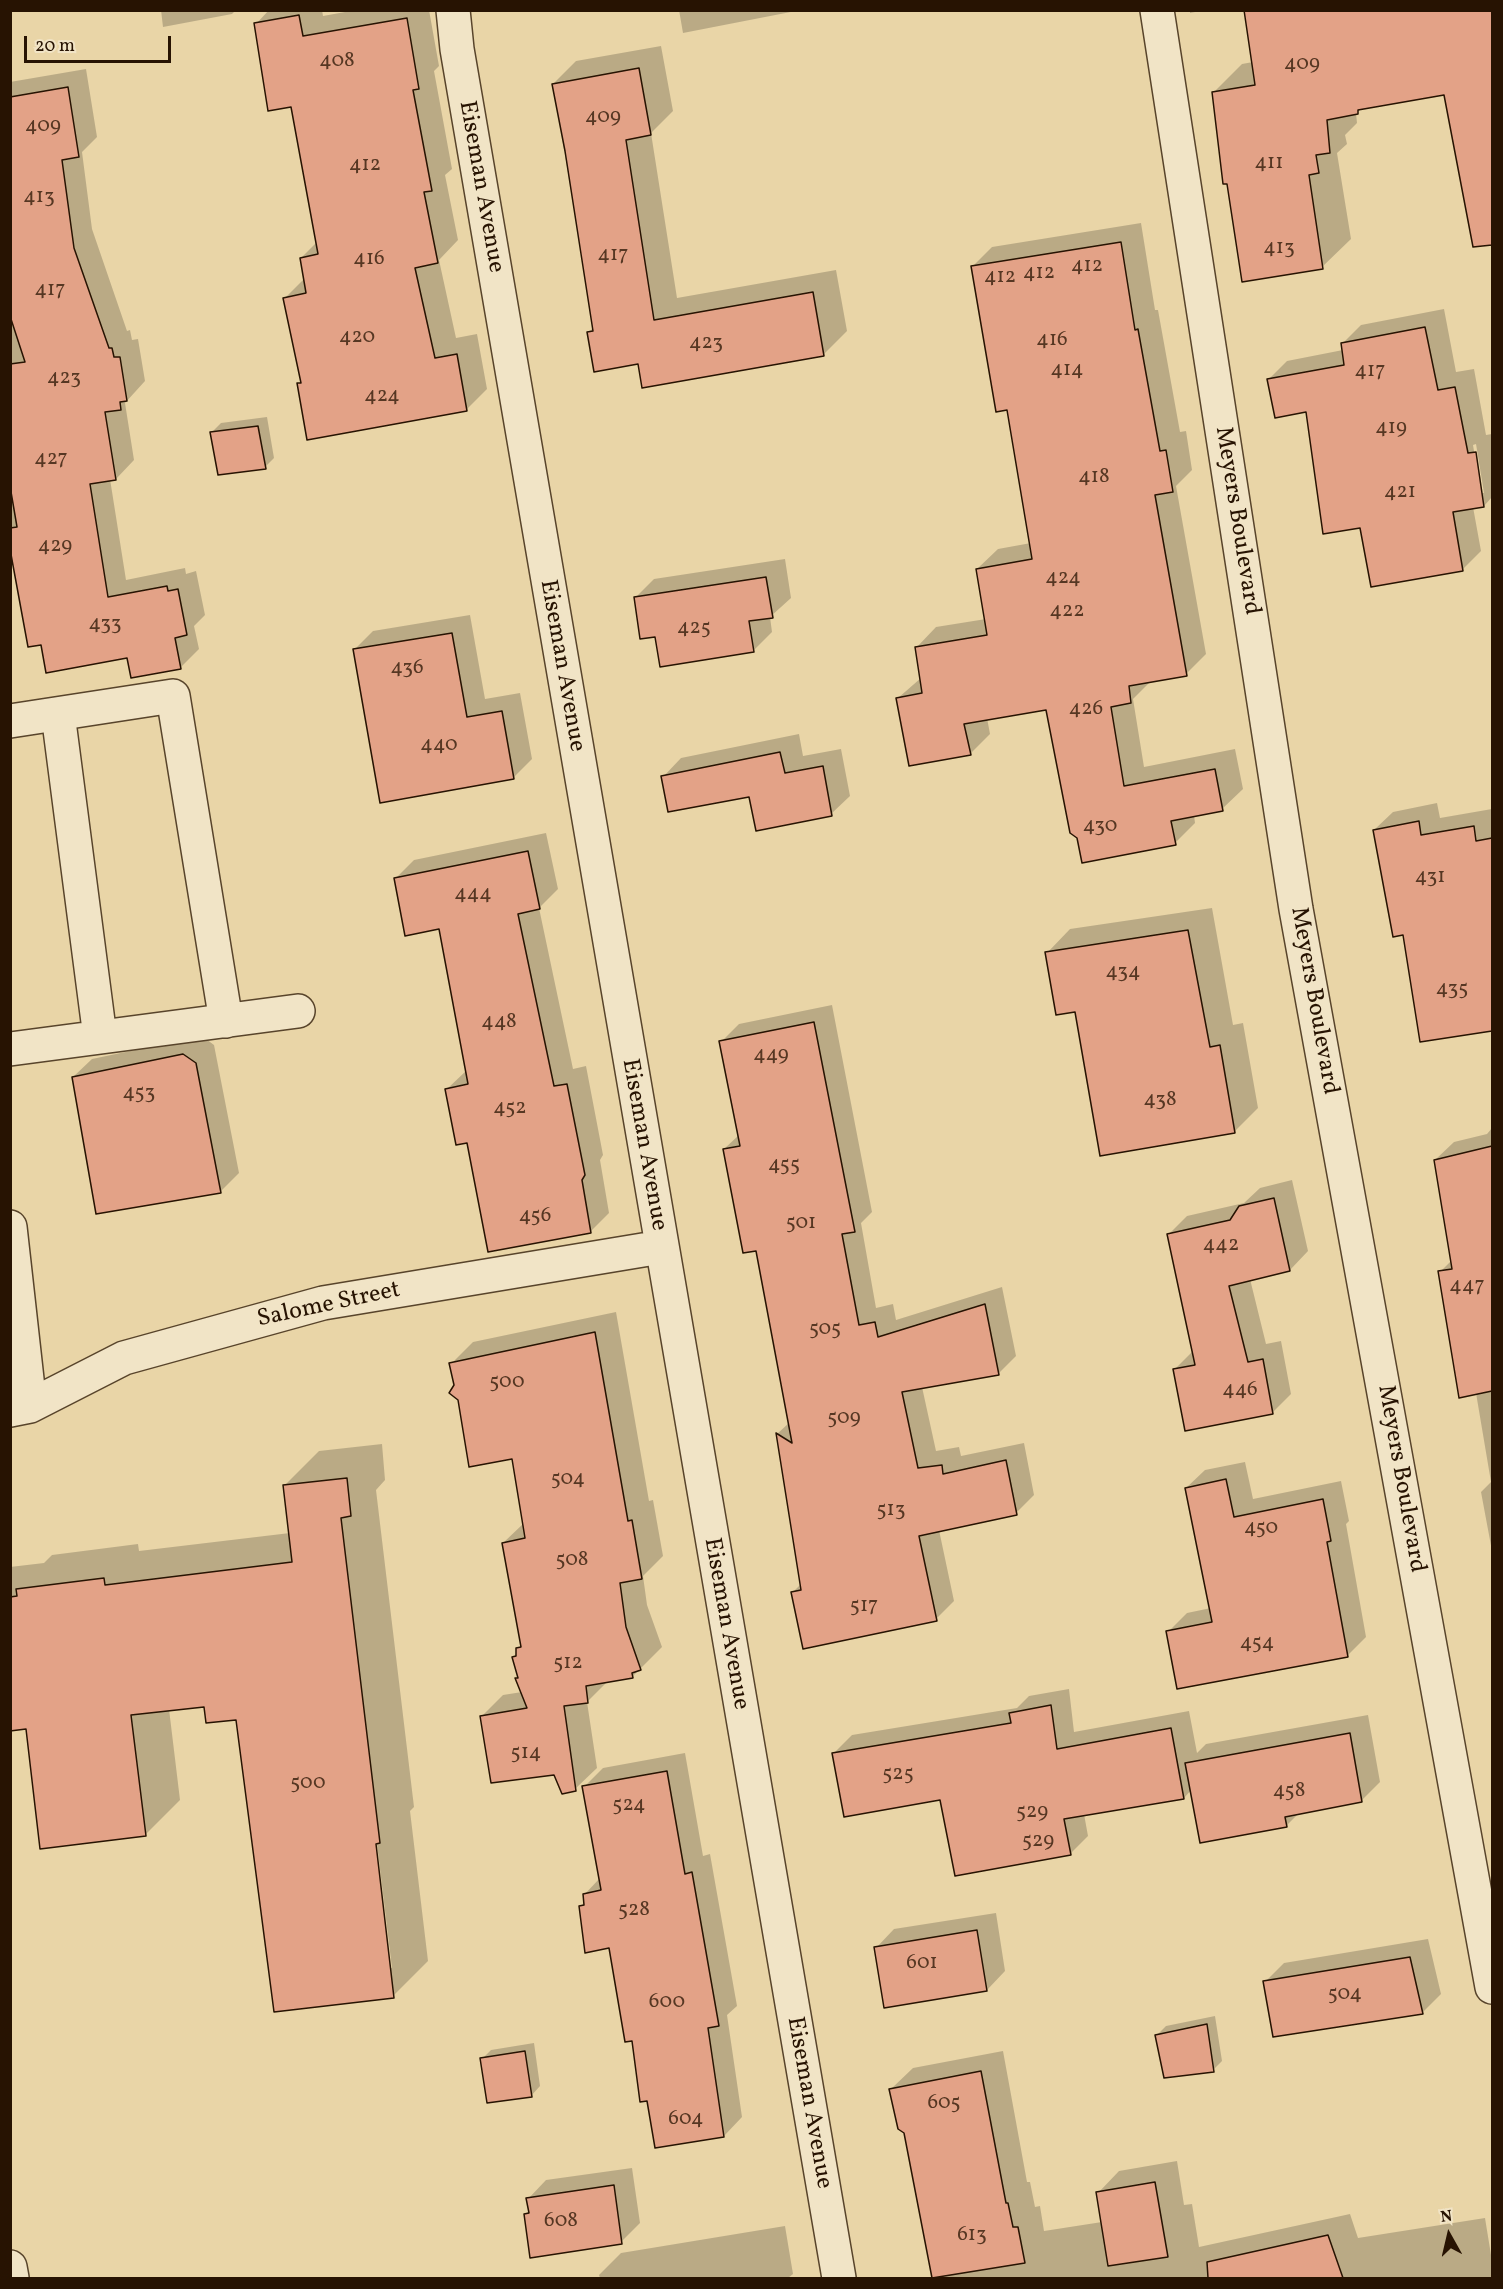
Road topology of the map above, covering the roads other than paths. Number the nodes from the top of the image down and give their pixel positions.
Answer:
1 (453, 10) edge
2 (1157, 10) edge
3 (58, 714) junction
4 (10, 721) edge
5 (298, 1011) dead end
6 (226, 1021) junction
7 (100, 1037) junction
8 (10, 1049) edge
9 (10, 1227) edge
10 (661, 1247) junction
11 (20, 1408) edge
12 (1492, 1988) edge
13 (10, 2267) edge
14 (12, 2278) edge
15 (838, 2278) edge

1 - 10 street, Eiseman Avenue
2 - 12 street, Meyers Boulevard
3 - 4 street
3 - 6 street
3 - 7 street
5 - 6 street
6 - 7 street
7 - 8 street
9 - 11 street
10 - 11 street, Salome Street
10 - 15 street, Eiseman Avenue
13 - 14 street

